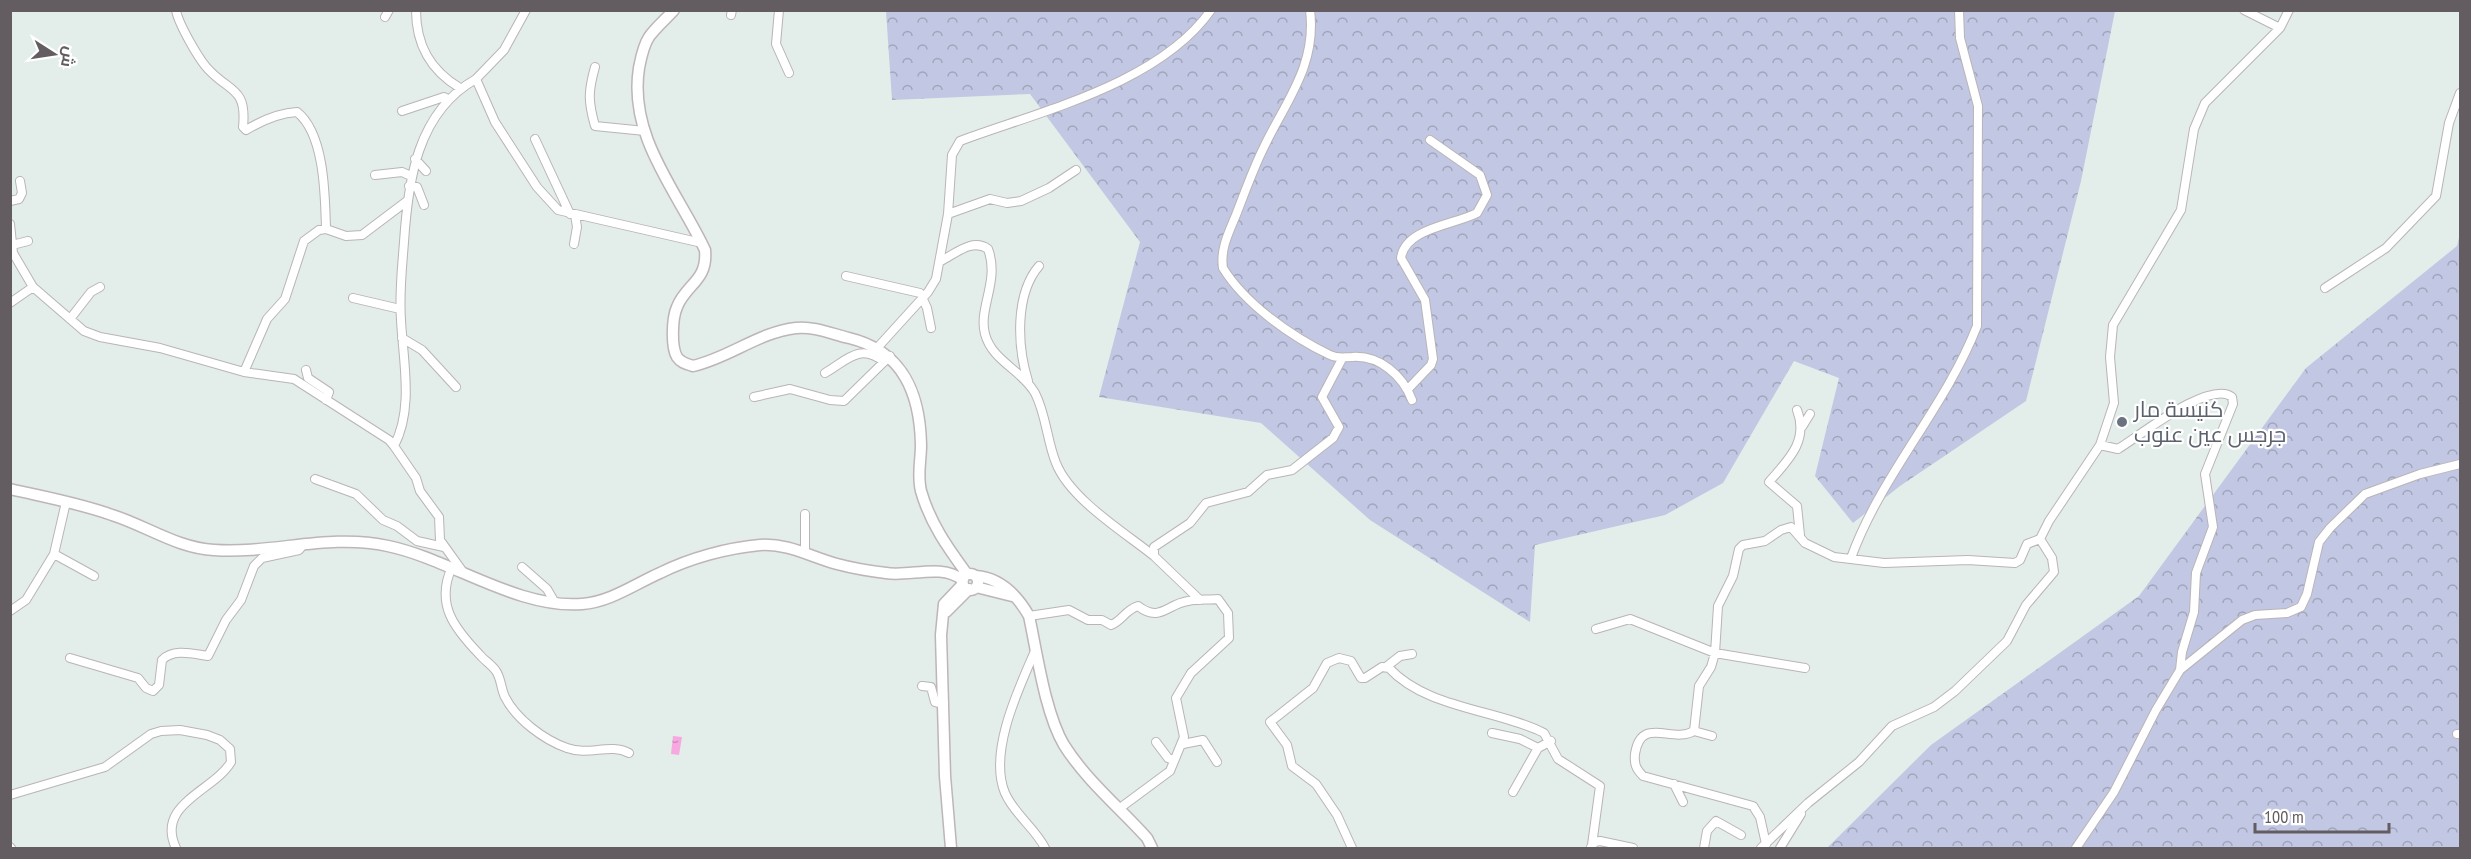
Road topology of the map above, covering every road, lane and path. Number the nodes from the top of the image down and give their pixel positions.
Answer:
1 (176, 10) edge
2 (416, 10) edge
3 (526, 10) edge
4 (674, 10) edge
5 (779, 10) edge
6 (1211, 10) edge
7 (1310, 10) edge
8 (1959, 10) edge
9 (2244, 10) edge
10 (2289, 10) edge
11 (2280, 28) junction
12 (595, 67) dead end
13 (789, 73) dead end
14 (476, 79) junction
15 (460, 88) junction
16 (2460, 93) edge
17 (449, 100) junction
18 (402, 111) dead end
19 (645, 131) junction
20 (536, 139) dead end
21 (1430, 140) dead end
22 (415, 159) junction
23 (1076, 170) dead end
24 (426, 171) dead end
25 (375, 175) dead end
26 (411, 176) junction
27 (20, 181) dead end
28 (409, 186) junction
29 (10, 201) edge
30 (407, 201) junction
31 (424, 206) dead end
32 (573, 214) junction
33 (948, 214) junction
34 (10, 224) edge
35 (326, 229) junction
36 (28, 241) dead end
37 (702, 243) junction
38 (574, 244) dead end
39 (12, 245) junction
40 (941, 261) junction
41 (1040, 266) dead end
42 (846, 276) dead end
43 (33, 286) junction
44 (100, 287) dead end
45 (2325, 288) dead end
46 (923, 297) junction
47 (353, 298) dead end
48 (10, 303) edge
49 (400, 309) junction
50 (70, 319) junction
51 (931, 328) dead end
52 (402, 338) junction
53 (878, 347) junction
54 (888, 359) junction
55 (1342, 359) junction
56 (306, 370) dead end
57 (244, 372) junction
58 (825, 373) dead end
59 (1029, 385) junction
60 (456, 387) dead end
61 (1408, 389) junction
62 (754, 397) dead end
63 (326, 400) junction
64 (1412, 400) dead end
65 (1797, 410) dead end
66 (1810, 414) dead end
67 (1802, 427) junction
68 (2100, 445) junction
69 (394, 446) junction
70 (2460, 464) edge
71 (315, 479) dead end
72 (10, 489) edge
73 (66, 502) junction
74 (805, 514) dead end
75 (1800, 536) junction
76 (2040, 538) junction
77 (305, 543) junction
78 (444, 547) junction
79 (806, 552) junction
80 (54, 554) junction
81 (1154, 556) junction
82 (1851, 558) junction
83 (452, 567) junction
84 (522, 567) dead end
85 (464, 572) junction
86 (94, 576) dead end
87 (969, 582) junction
88 (1200, 600) junction
89 (554, 601) junction
90 (10, 611) edge
91 (1029, 616) junction
92 (1596, 629) dead end
93 (1035, 651) junction
94 (1714, 652) junction
95 (1412, 654) dead end
96 (70, 658) dead end
97 (1386, 667) junction
98 (1805, 668) dead end
99 (2180, 670) junction
100 (922, 686) dead end
101 (944, 704) junction
102 (1694, 731) junction
103 (1492, 733) dead end
104 (1712, 736) dead end
105 (1551, 741) junction
106 (1156, 742) dead end
107 (1183, 744) junction
108 (1538, 748) junction
109 (630, 753) dead end
110 (1173, 760) junction
111 (1217, 762) dead end
112 (1674, 784) junction
113 (1513, 792) dead end
114 (10, 795) edge
115 (1683, 802) dead end
116 (1808, 802) junction
117 (1120, 808) junction
118 (1742, 834) dead end
119 (1763, 846) edge
120 (1591, 847) edge
121 (176, 849) edge
122 (951, 849) edge
123 (1045, 849) edge
124 (1152, 849) edge
125 (1352, 849) edge
126 (1633, 849) edge
127 (1704, 849) edge
128 (1780, 849) edge
129 (2076, 849) edge

1 - 35 street
2 - 15 street
3 - 14 street
4 - 19 street
5 - 13 street
6 - 33 street
7 - 55 street
8 - 82 street
9 - 11 street
10 - 11 street
11 - 68 street
12 - 19 street
14 - 15 street
14 - 32 street
15 - 17 street
16 - 45 street
17 - 18 street
17 - 22 street
19 - 37 street
20 - 32 street
21 - 61 street
22 - 24 street
22 - 26 street
23 - 33 street
25 - 26 street
26 - 28 street
27 - 29 street
28 - 30 street
28 - 31 street
30 - 35 street
30 - 49 street
32 - 37 street
32 - 38 street
33 - 40 street
34 - 39 street
35 - 57 street
36 - 39 street
37 - 53 street
39 - 43 street
40 - 46 street
40 - 59 street
41 - 59 street
42 - 46 street
43 - 48 street
43 - 50 street
44 - 50 street
46 - 51 street
46 - 53 street
47 - 49 street
49 - 52 street
50 - 57 street
52 - 60 street
52 - 69 street
53 - 54 street
54 - 58 street
54 - 62 street
54 - 87 street
55 - 61 street
55 - 81 street
56 - 63 street
57 - 63 street
59 - 81 street
61 - 64 street
63 - 69 street
65 - 67 street
66 - 67 street
67 - 75 street
68 - 76 street
68 - 99 street
69 - 78 street
70 - 99 street
71 - 78 street
72 - 73 street
73 - 77 street
73 - 80 street
74 - 79 street
75 - 82 street
75 - 94 street
76 - 82 street
76 - 116 street
77 - 83 street
77 - 96 street
78 - 85 street
79 - 87 street
79 - 89 street
80 - 86 street
80 - 90 street
81 - 88 street
83 - 85 street
83 - 109 street
84 - 89 street
85 - 89 street
87 - 91 street
87 - 101 street
88 - 91 street
88 - 107 street
91 - 93 street
92 - 94 street
93 - 117 street
93 - 123 street
94 - 98 street
94 - 102 street
95 - 97 street
97 - 105 street
97 - 125 street
99 - 129 street
100 - 101 street
101 - 122 street
102 - 104 street
102 - 112 street
103 - 108 street
105 - 108 street
105 - 120 street
106 - 110 street
107 - 110 street
107 - 111 street
108 - 113 street
110 - 117 street
112 - 115 street
112 - 119 street
114 - 121 street
116 - 119 street
116 - 128 street
117 - 124 street
118 - 127 street
120 - 126 street

